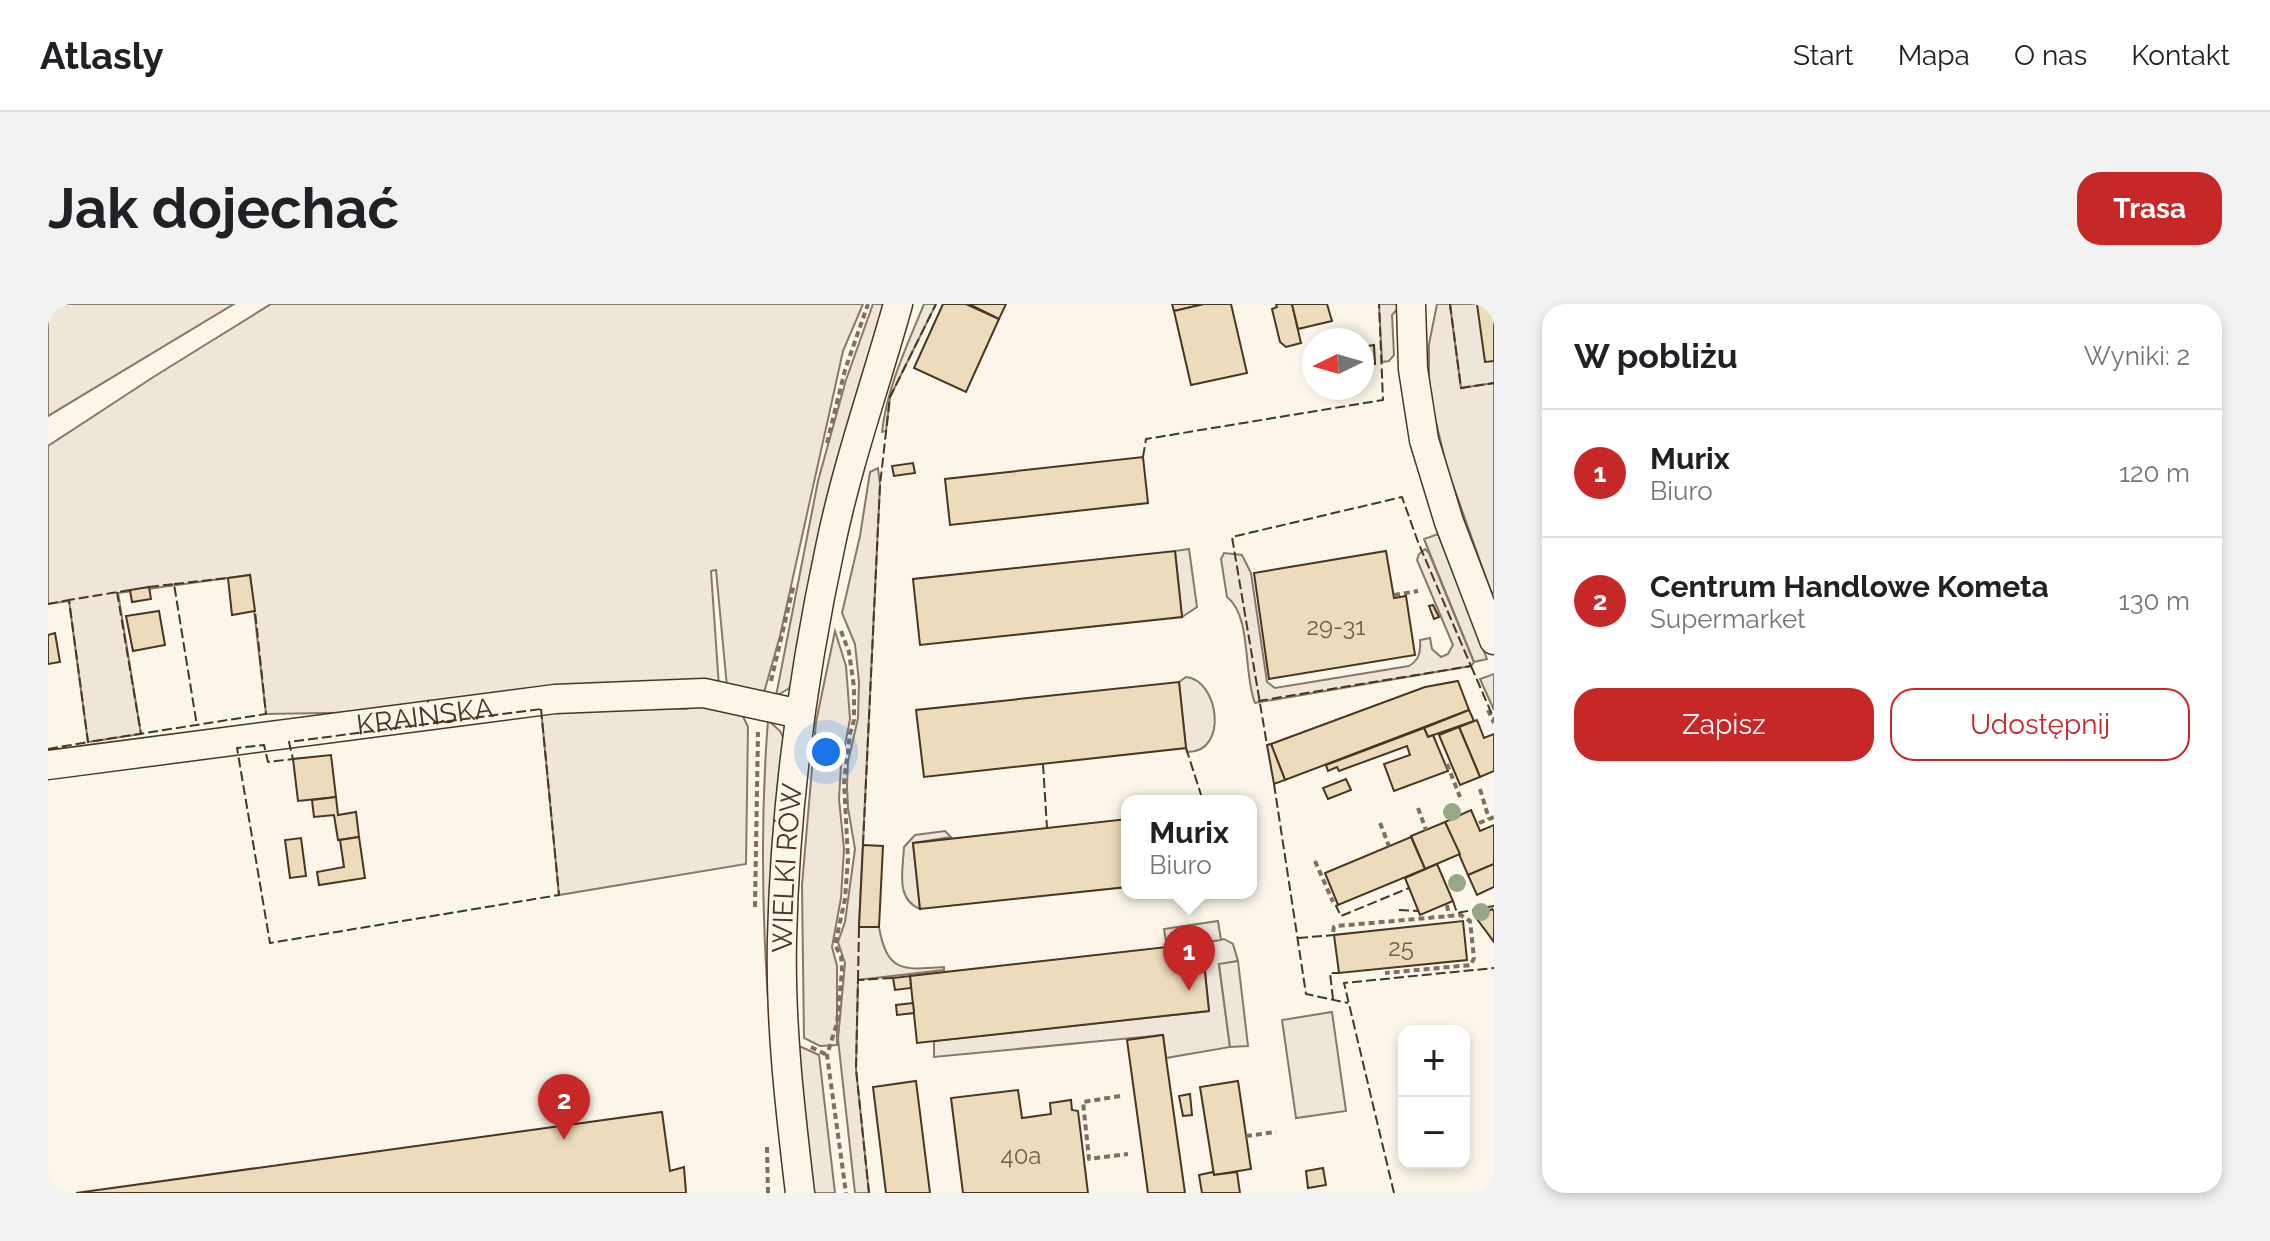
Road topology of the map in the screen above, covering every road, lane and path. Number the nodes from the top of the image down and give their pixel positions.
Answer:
1 (898, 304) edge
2 (1411, 304) edge
3 (1418, 591) dead end
4 (1394, 595) dead end
5 (840, 627) dead end
6 (1494, 640) edge
7 (1488, 710) dead end
8 (800, 714) junction
9 (1494, 723) edge
10 (1447, 764) dead end
11 (48, 765) edge
12 (1480, 789) dead end
13 (1460, 797) dead end
14 (1418, 808) dead end
15 (1491, 818) edge
16 (1380, 823) dead end
17 (1479, 823) dead end
18 (1426, 830) dead end
19 (1389, 846) dead end
20 (1315, 861) dead end
21 (1333, 902) dead end
22 (1447, 905) dead end
23 (1449, 916) junction
24 (1333, 932) dead end
25 (1385, 973) dead end
26 (799, 1040) dead end
27 (827, 1055) junction
28 (1120, 1096) dead end
29 (1276, 1132) dead end
30 (1246, 1136) dead end
31 (767, 1137) dead end
32 (1128, 1154) dead end
33 (768, 1193) edge
34 (800, 1193) edge
35 (846, 1193) edge

1 - 8 street, WIELKI RÓW
2 - 6 street
3 - 4 path
5 - 27 path
7 - 9 path
8 - 11 street, KRAIŃSKA
8 - 34 street, WIELKI RÓW
10 - 13 path
12 - 15 path
14 - 18 path
15 - 17 path
16 - 19 path
20 - 21 path
22 - 23 path
23 - 24 path
23 - 25 path
26 - 27 path
27 - 35 path
28 - 32 path
29 - 30 path
31 - 33 path

